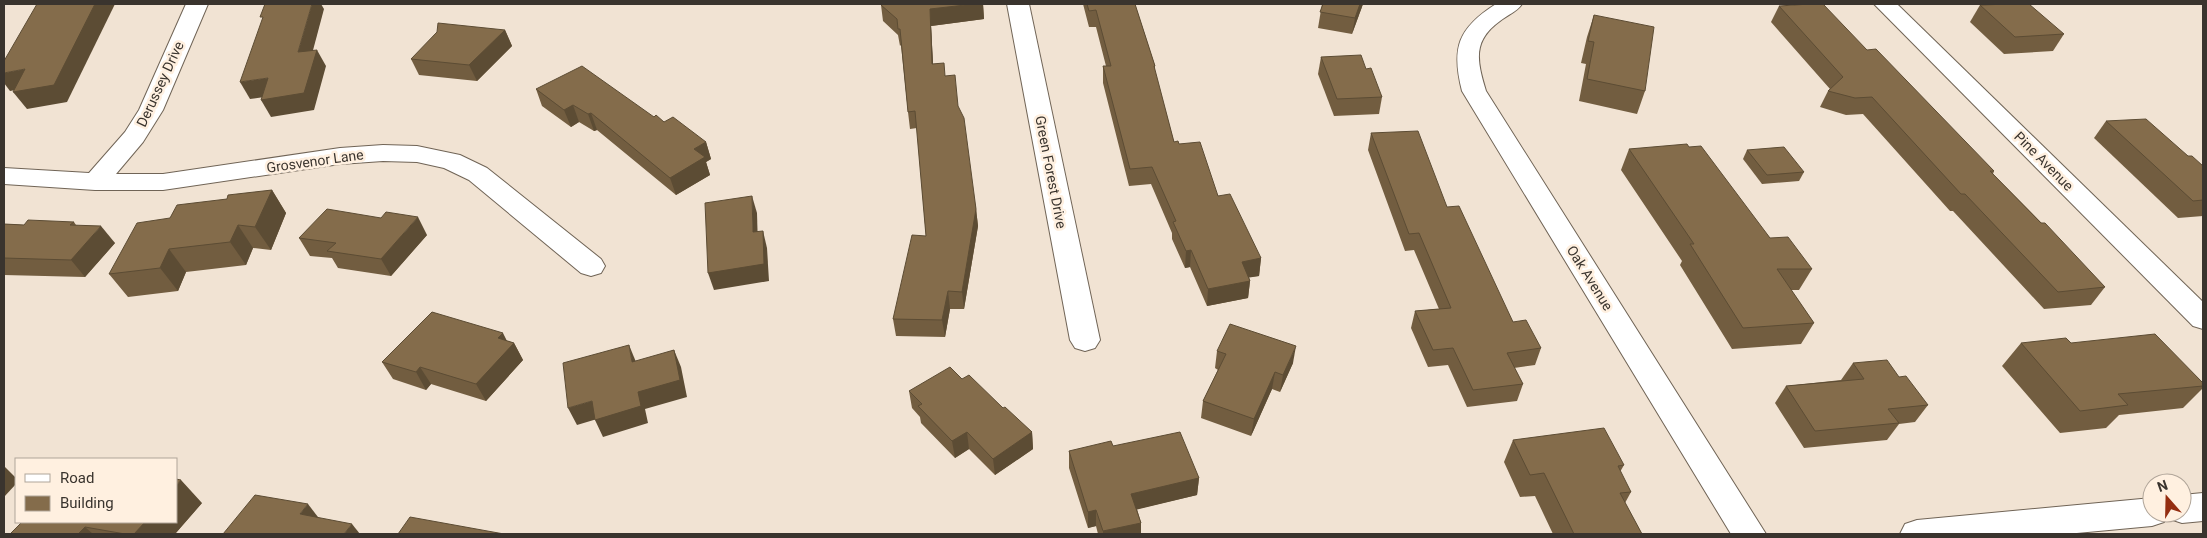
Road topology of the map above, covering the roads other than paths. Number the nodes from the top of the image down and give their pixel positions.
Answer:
1 (196, 4) edge
2 (1018, 4) edge
3 (1885, 4) edge
4 (1500, 10) edge
5 (4, 176) edge
6 (94, 182) junction
7 (590, 266) dead end
8 (2203, 319) edge
9 (1085, 340) dead end
10 (2142, 513) edge
11 (1749, 534) edge
12 (1917, 534) edge

1 - 6 street, Derussey Drive
2 - 9 street, Green Forest Drive
3 - 8 street, Pine Avenue
4 - 11 street, Oak Avenue
5 - 6 street, Grosvenor Lane
6 - 7 street, Grosvenor Lane
10 - 12 street

